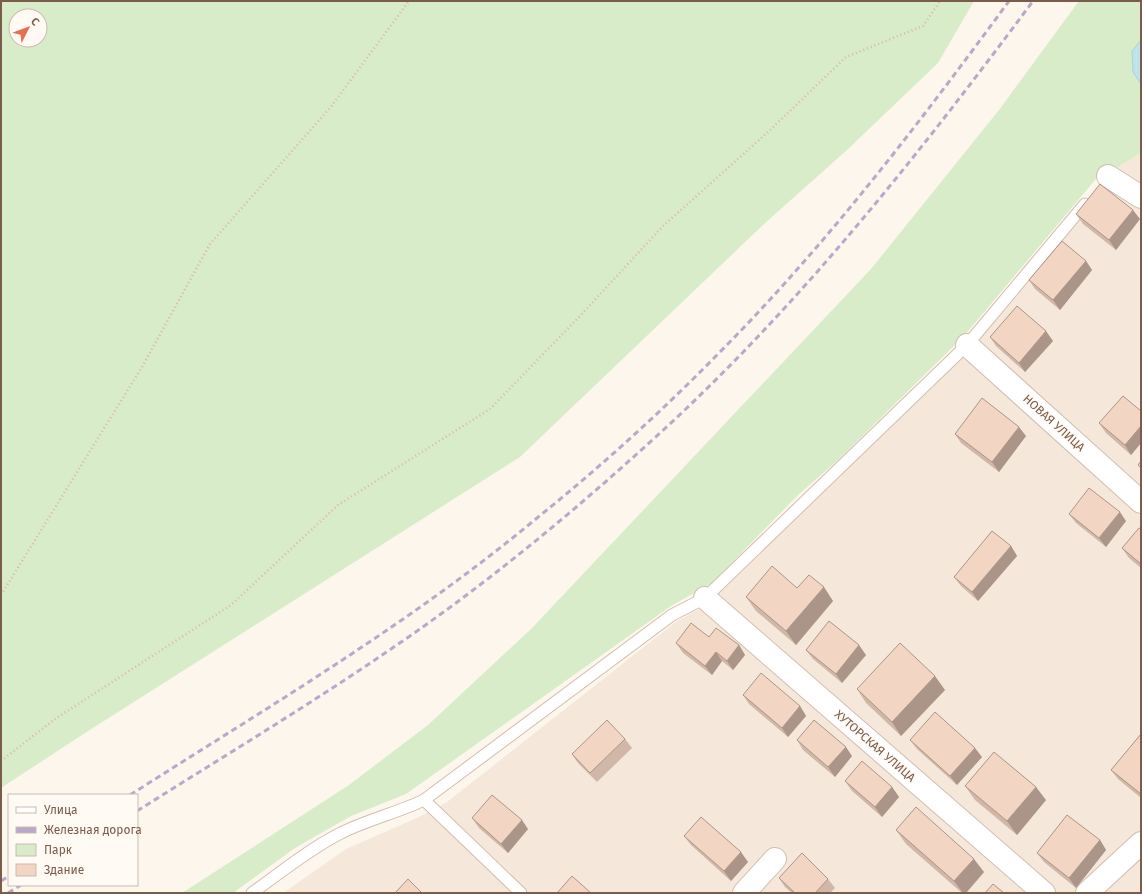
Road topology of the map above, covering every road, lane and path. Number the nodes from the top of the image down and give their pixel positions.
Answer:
1 (409, 1) edge
2 (940, 1) edge
3 (1106, 179) dead end
4 (1093, 194) edge
5 (1141, 197) edge
6 (967, 345) junction
7 (1141, 502) edge
8 (1, 595) edge
9 (705, 598) junction
10 (1, 761) edge
11 (424, 800) junction
12 (1141, 843) edge
13 (775, 859) dead end
14 (252, 893) edge
15 (521, 893) edge
16 (744, 893) edge
17 (1044, 893) edge
18 (1087, 893) edge

1 - 8 path
2 - 10 path
3 - 5 street
4 - 6 lane
6 - 7 street, НОВАЯ УЛИЦА
6 - 9 lane
9 - 11 lane
9 - 17 street, ХУТОРСКАЯ УЛИЦА
11 - 14 lane
11 - 15 lane
12 - 18 street
13 - 16 street

